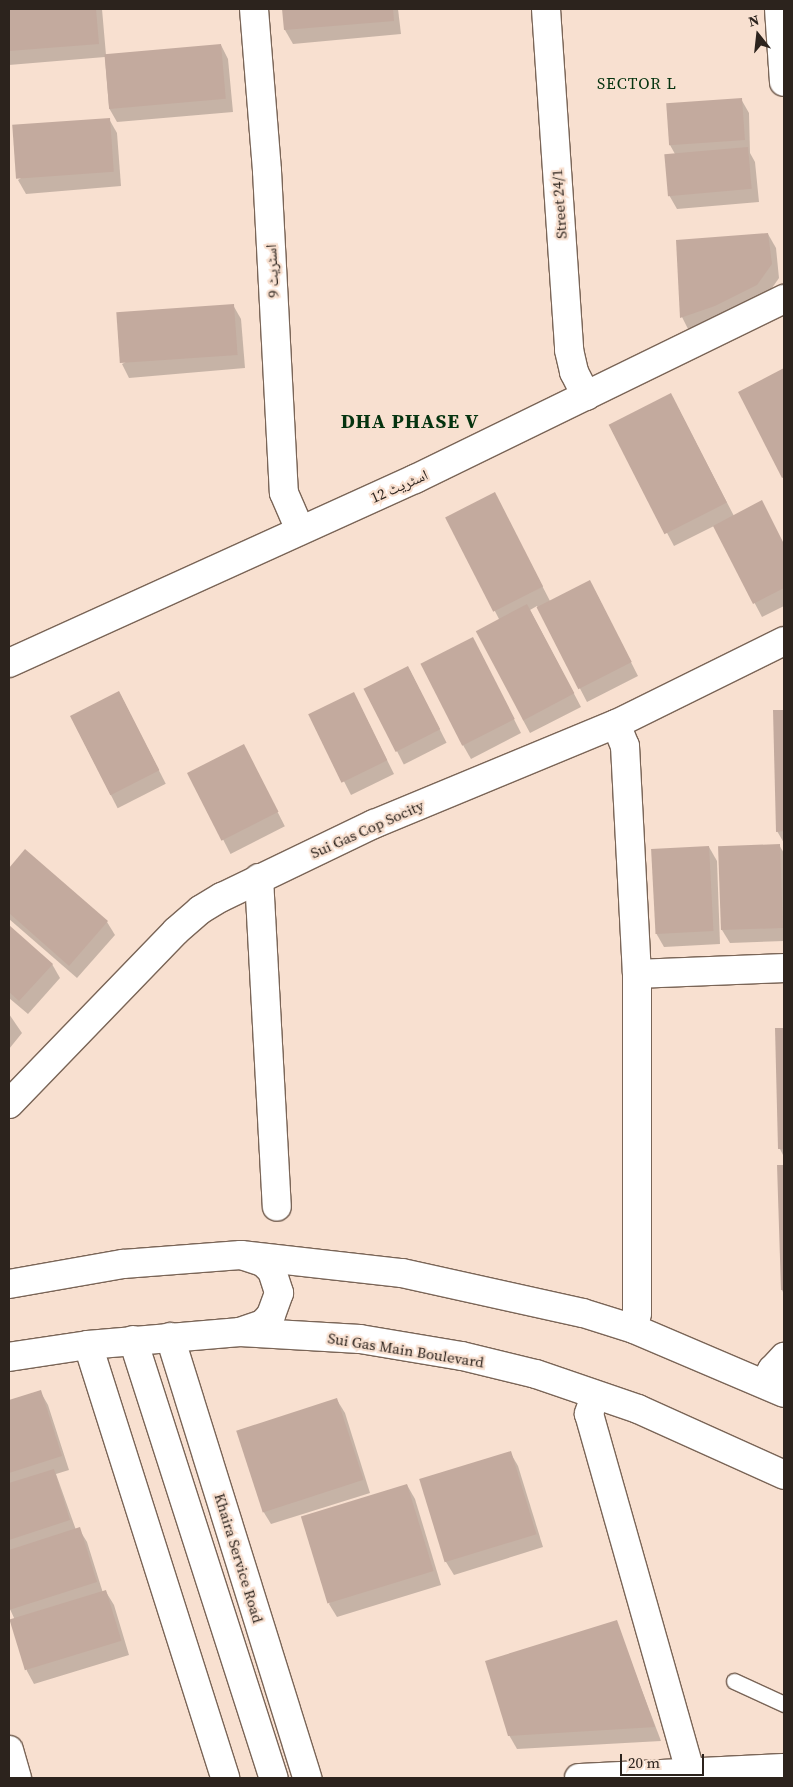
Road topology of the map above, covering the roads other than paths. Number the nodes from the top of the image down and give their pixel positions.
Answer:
1 (254, 9) edge
2 (546, 9) edge
3 (778, 9) edge
4 (784, 82) edge
5 (784, 299) edge
6 (586, 396) junction
7 (300, 530) junction
8 (784, 641) edge
9 (12, 653) edge
10 (616, 724) junction
11 (259, 878) junction
12 (784, 968) edge
13 (637, 974) junction
14 (9, 1104) edge
15 (277, 1206) dead end
16 (241, 1255) junction
17 (9, 1284) edge
18 (634, 1329) junction
19 (240, 1332) junction
20 (170, 1337) junction
21 (133, 1340) junction
22 (88, 1345) junction
23 (9, 1357) edge
24 (784, 1357) edge
25 (775, 1388) edge
26 (595, 1395) junction
27 (784, 1475) edge
28 (734, 1681) dead end
29 (784, 1704) edge
30 (9, 1750) edge
31 (784, 1768) edge
32 (690, 1770) junction
33 (17, 1778) edge
34 (224, 1778) edge
35 (274, 1778) edge
36 (307, 1778) edge
37 (578, 1778) edge

1 - 7 street, اسٹریٹ 9
2 - 6 street, Street 24/1
3 - 4 street
5 - 6 street, اسٹریٹ 12
6 - 7 street, اسٹریٹ 12
7 - 9 street, اسٹریٹ 12
8 - 10 street, Sui Gas Cop Socity
10 - 11 street, Sui Gas Cop Socity
10 - 13 street
11 - 14 street, Sui Gas Cop Socity
11 - 15 street
12 - 13 street
13 - 18 street
16 - 17 street
16 - 18 street
16 - 19 street
18 - 25 street
19 - 20 street, Sui Gas Main Boulevard
19 - 26 street, Sui Gas Main Boulevard
20 - 21 street, Sui Gas Main Boulevard
20 - 36 street, Khaira Service Road
21 - 22 street, Sui Gas Main Boulevard
21 - 35 street
22 - 23 street, Sui Gas Main Boulevard
22 - 34 street
24 - 25 street
26 - 27 street, Sui Gas Main Boulevard
26 - 32 street
28 - 29 lane
30 - 33 street
31 - 32 street
32 - 37 street

